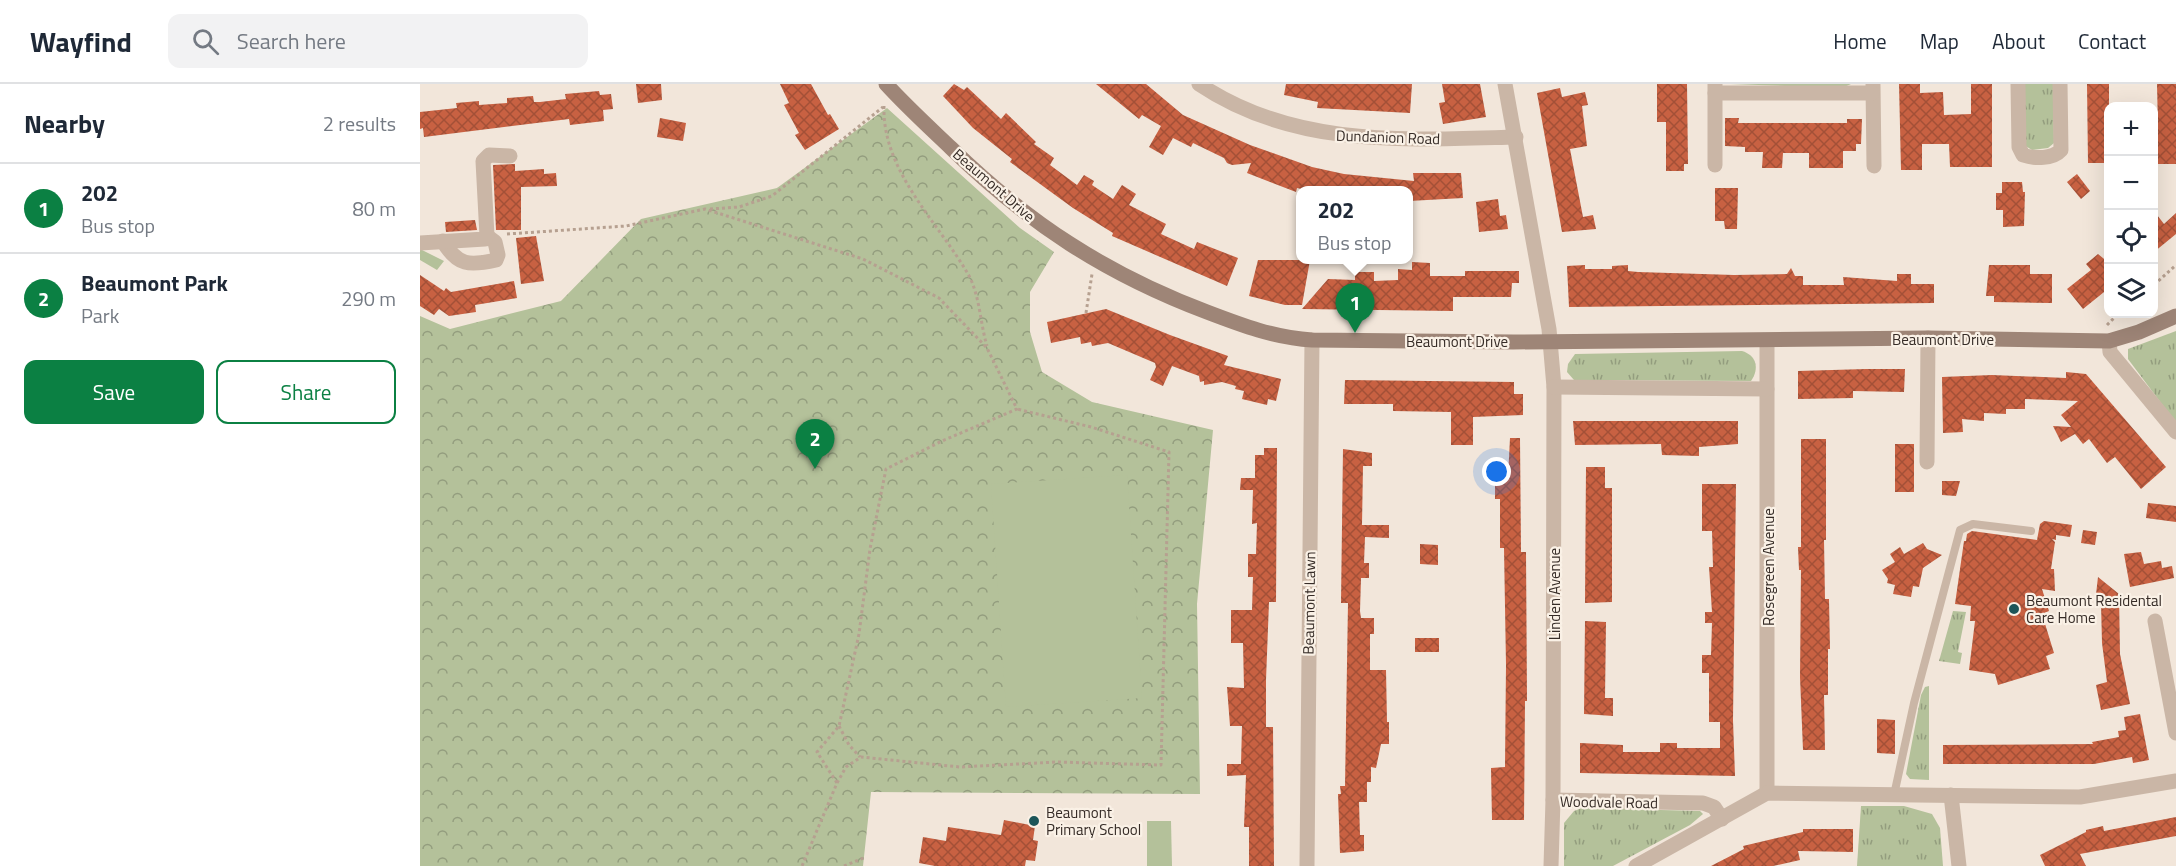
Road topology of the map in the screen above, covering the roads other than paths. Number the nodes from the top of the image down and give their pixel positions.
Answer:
1 (886, 84) edge
2 (1199, 84) edge
3 (1505, 84) edge
4 (2018, 84) edge
5 (2060, 84) edge
6 (1715, 89) edge
7 (1872, 89) edge
8 (1516, 137) junction
9 (510, 156) dead end
10 (1715, 165) dead end
11 (1874, 166) dead end
12 (484, 238) junction
13 (443, 242) junction
14 (420, 243) edge
15 (2176, 316) edge
16 (2106, 335) junction
17 (1928, 338) junction
18 (1312, 340) junction
19 (1550, 341) junction
20 (1767, 341) junction
21 (1554, 387) junction
22 (1767, 389) junction
23 (2176, 432) edge
24 (1927, 462) dead end
25 (2031, 531) dead end
26 (2155, 621) dead end
27 (2176, 733) edge
28 (2176, 781) edge
29 (1767, 794) junction
30 (1894, 795) junction
31 (1951, 795) junction
32 (1553, 800) junction
33 (1722, 819) junction
34 (1306, 866) edge
35 (1551, 866) edge
36 (1636, 866) edge
37 (1959, 866) edge

1 - 18 street, Beaumont Drive
2 - 8 street, Dundanion Road
3 - 8 street, Linden Avenue
4 - 5 street
6 - 7 street
6 - 10 street
7 - 11 street
8 - 19 street, Linden Avenue
9 - 12 street
12 - 13 street
12 - 13 street
13 - 14 street
15 - 16 street, Beaumont Drive
16 - 17 street, Beaumont Drive
16 - 23 street
17 - 20 street, Beaumont Drive
17 - 24 street
18 - 19 street, Beaumont Drive
18 - 34 street, Beaumont Lawn
19 - 20 street, Beaumont Drive
19 - 21 street, Linden Avenue
20 - 22 street, Rosegreen Avenue
21 - 22 street
21 - 32 street, Linden Avenue
22 - 29 street, Rosegreen Avenue
25 - 30 lane
26 - 27 street
28 - 31 street
29 - 30 street
29 - 33 street
30 - 31 street
31 - 37 street
32 - 33 street, Woodvale Road
32 - 35 street, Woodvale Road
33 - 36 street

